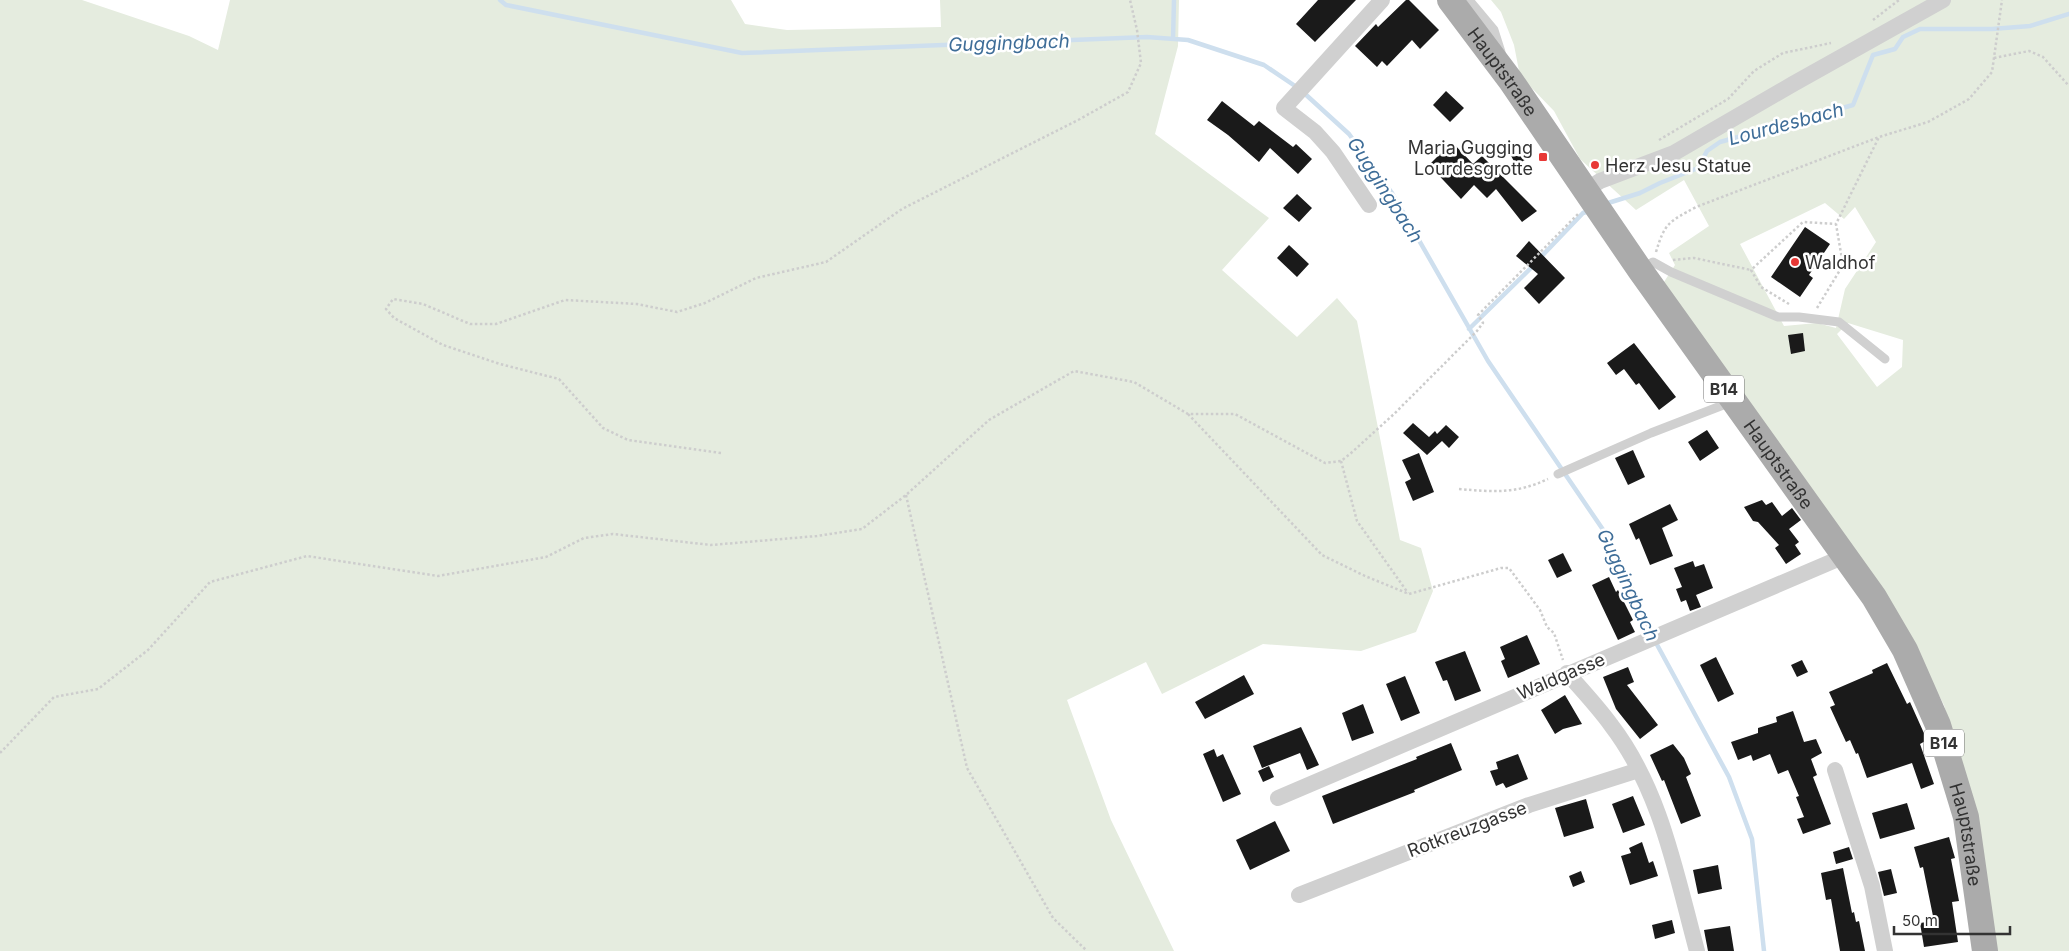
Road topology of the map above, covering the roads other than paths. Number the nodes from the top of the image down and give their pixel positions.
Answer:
1 (1382, 0) edge
2 (1450, 0) edge
3 (1469, 0) edge
4 (1943, 0) edge
5 (1511, 81) junction
6 (1595, 203) junction
7 (1369, 205) dead end
8 (1646, 266) junction
9 (1885, 359) dead end
10 (1733, 402) junction
11 (1558, 474) road end
12 (1845, 556) junction
13 (1567, 673) junction
14 (1639, 770) junction
15 (1835, 770) dead end
16 (1278, 798) dead end
17 (1299, 895) dead end
18 (1696, 951) edge
19 (1885, 951) edge
20 (1985, 951) edge

1 - 7 street
2 - 5 main road, Hauptstraße / B14
3 - 5 lane
4 - 6 street
5 - 6 main road, Hauptstraße / B14
6 - 8 main road, Hauptstraße / B14
8 - 9 lane
8 - 10 main road, Hauptstraße / B14
10 - 11 lane
10 - 12 main road, Hauptstraße / B14
12 - 13 street, Waldgasse
12 - 20 main road, Hauptstraße / B14
13 - 14 street
13 - 16 street, Waldgasse
14 - 17 street, Rotkreuzgasse
14 - 18 street
15 - 19 street

